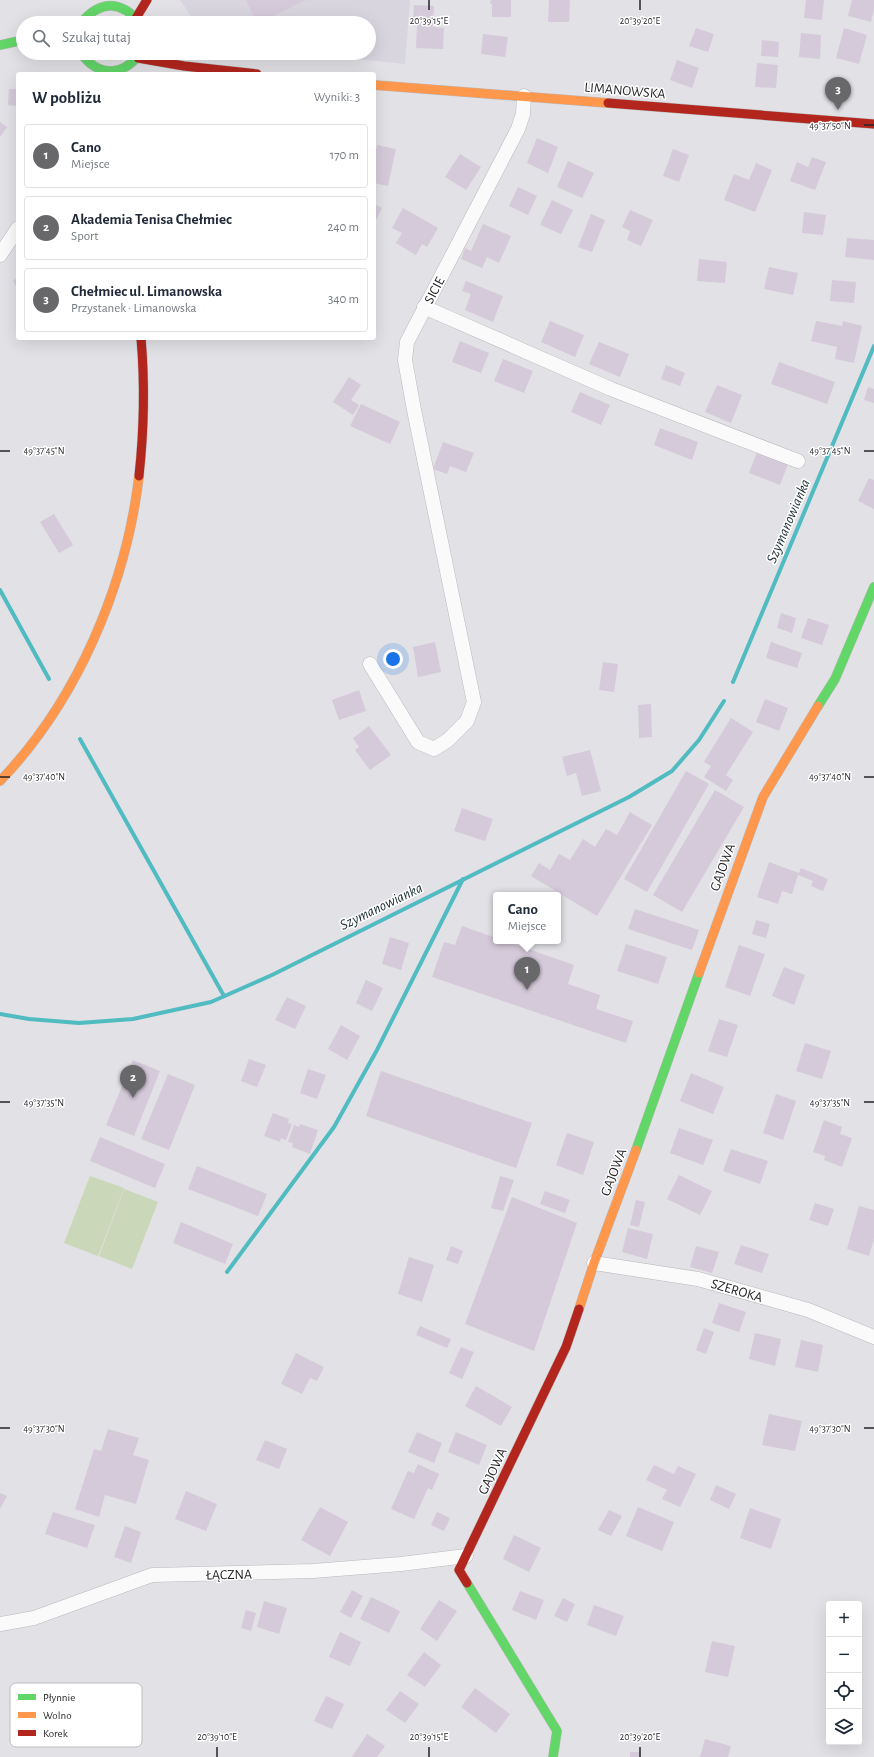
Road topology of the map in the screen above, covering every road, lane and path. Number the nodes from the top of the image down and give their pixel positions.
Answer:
1 (147, 0) edge
2 (124, 3) edge
3 (86, 16) edge
4 (134, 16) edge
5 (140, 16) edge
6 (16, 42) edge
7 (0, 46) edge
8 (16, 47) edge
9 (86, 60) edge
10 (135, 60) edge
11 (159, 60) edge
12 (198, 60) edge
13 (226, 70) junction
14 (123, 71) edge
15 (103, 72) edge
16 (242, 72) edge
17 (376, 85) edge
18 (524, 96) junction
19 (874, 124) edge
20 (16, 231) edge
21 (0, 255) edge
22 (424, 307) junction
23 (141, 340) edge
24 (798, 462) dead end
25 (874, 587) edge
26 (370, 664) dead end
27 (0, 781) edge
28 (594, 1263) junction
29 (874, 1337) edge
30 (466, 1556) junction
31 (0, 1624) edge
32 (553, 1757) edge

1 - 5 main road
2 - 3 main road
2 - 4 main road
6 - 7 main road
7 - 8 main road
9 - 15 main road
10 - 14 main road
11 - 13 main road
12 - 13 main road
13 - 16 main road
14 - 15 main road
17 - 18 main road, LIMANOWSKA
18 - 19 main road, LIMANOWSKA
18 - 22 street, SICIE
20 - 21 street
22 - 24 street
22 - 26 street, SICIE
23 - 27 main road
25 - 28 main road, GAJOWA
28 - 29 street, SZEROKA
28 - 30 main road, GAJOWA
30 - 31 street, ŁĄCZNA
30 - 32 main road, GAJOWA

